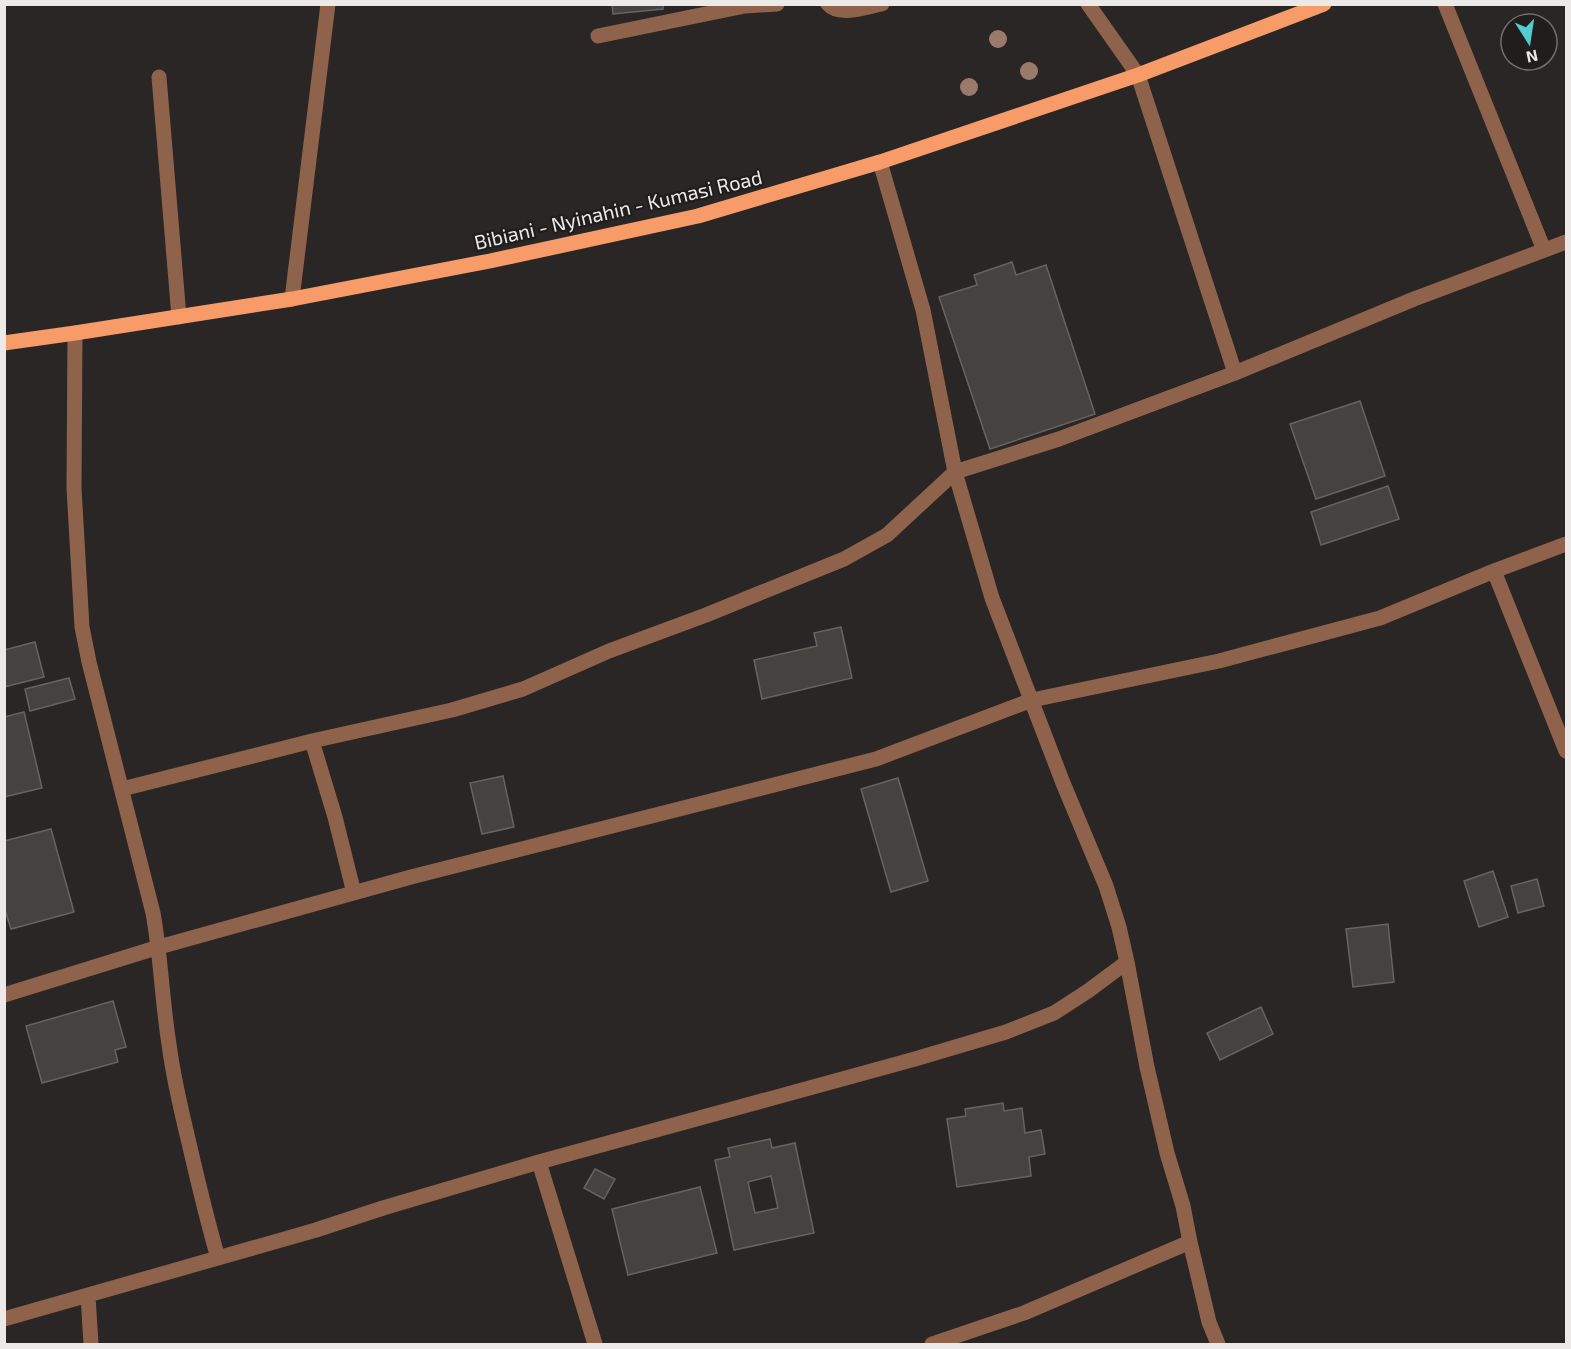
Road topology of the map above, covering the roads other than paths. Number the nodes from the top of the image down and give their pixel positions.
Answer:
1 (328, 4) edge
2 (777, 4) edge
3 (828, 4) edge
4 (882, 4) edge
5 (1088, 4) edge
6 (1324, 4) edge
7 (1445, 4) edge
8 (598, 36) dead end
9 (1138, 75) junction
10 (159, 78) dead end
11 (880, 162) junction
12 (1566, 242) edge
13 (1544, 250) junction
14 (292, 299) junction
15 (179, 317) junction
16 (75, 333) junction
17 (4, 343) edge
18 (1235, 373) junction
19 (955, 472) junction
20 (1566, 544) edge
21 (1494, 571) junction
22 (1032, 700) junction
23 (312, 741) junction
24 (1566, 751) edge
25 (122, 789) junction
26 (354, 893) junction
27 (159, 947) junction
28 (1127, 962) junction
29 (4, 995) edge
30 (539, 1162) junction
31 (1190, 1242) junction
32 (218, 1258) junction
33 (88, 1296) junction
34 (4, 1319) edge
35 (92, 1344) edge
36 (595, 1344) edge
37 (932, 1344) edge
38 (1218, 1344) edge

1 - 14 street
2 - 8 street
3 - 4 street
5 - 9 street
6 - 9 main road, Bibiani - Nyinahin - Kumasi Road
7 - 13 street
9 - 11 main road, Bibiani - Nyinahin - Kumasi Road
9 - 18 street
10 - 15 street
11 - 14 main road, Bibiani - Nyinahin - Kumasi Road
11 - 19 street
12 - 13 street
13 - 18 street
14 - 15 main road, Bibiani - Nyinahin - Kumasi Road
15 - 16 main road, Bibiani - Nyinahin - Kumasi Road
16 - 17 main road, Bibiani - Nyinahin - Kumasi Road
16 - 25 street
18 - 19 street
19 - 22 street
19 - 23 street
20 - 21 street
21 - 22 street
21 - 24 street
22 - 26 street
22 - 28 street
23 - 25 street
23 - 26 street
25 - 27 street
26 - 27 street
27 - 29 street
27 - 32 street
28 - 30 street
28 - 31 street
30 - 32 street
30 - 36 street
31 - 37 street
31 - 38 street
32 - 33 street
33 - 34 street
33 - 35 street

